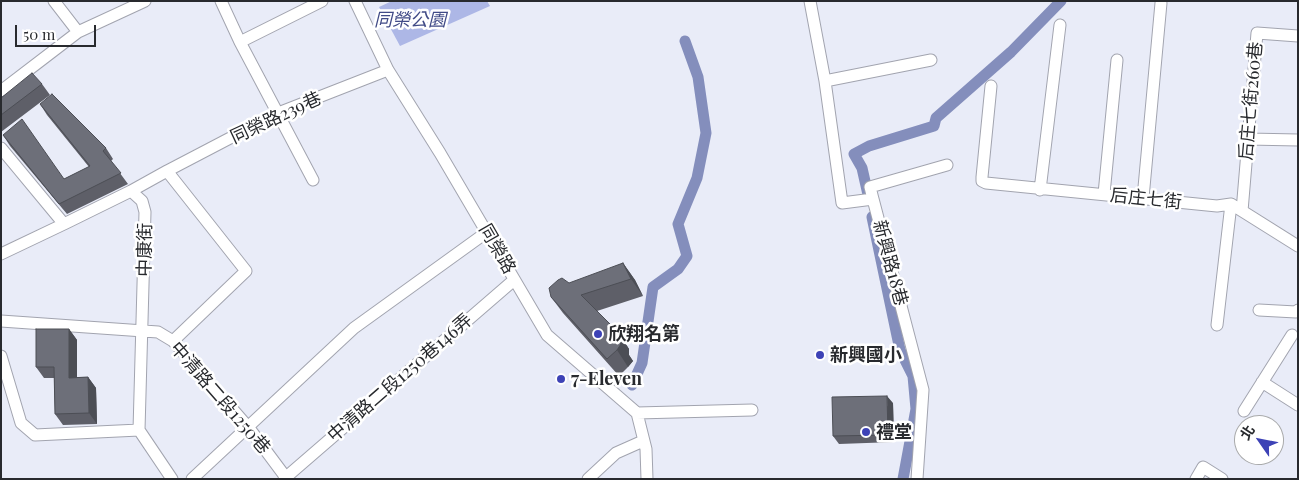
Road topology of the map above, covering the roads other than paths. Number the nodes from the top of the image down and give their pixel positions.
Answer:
1 (54, 1) edge
2 (145, 1) edge
3 (221, 1) edge
4 (322, 1) edge
5 (355, 1) edge
6 (810, 1) edge
7 (1161, 3) dead end
8 (1060, 25) dead end
9 (78, 32) junction
10 (1298, 36) edge
11 (240, 42) junction
12 (931, 60) dead end
13 (1117, 60) dead end
14 (388, 70) junction
15 (825, 81) junction
16 (991, 86) dead end
17 (1, 91) edge
18 (278, 113) junction
19 (1248, 140) junction
20 (1298, 140) edge
21 (1, 148) edge
22 (947, 165) dead end
23 (167, 171) junction
24 (313, 180) dead end
25 (1040, 190) junction
26 (131, 191) junction
27 (1104, 194) junction
28 (1143, 198) junction
29 (874, 199) junction
30 (1231, 204) junction
31 (1242, 211) junction
32 (64, 224) junction
33 (487, 232) junction
34 (1298, 246) edge
35 (1, 254) edge
36 (514, 280) junction
37 (1259, 310) dead end
38 (1298, 310) edge
39 (1, 321) edge
40 (1217, 325) dead end
41 (144, 330) junction
42 (1292, 335) dead end
43 (173, 341) junction
44 (1, 356) edge
45 (1262, 382) junction
46 (1298, 405) edge
47 (752, 410) dead end
48 (1244, 411) dead end
49 (638, 413) junction
50 (249, 428) junction
51 (139, 430) junction
52 (644, 441) junction
53 (286, 478) edge
54 (172, 479) edge
55 (192, 479) edge
56 (588, 479) edge
57 (647, 479) edge
58 (917, 479) edge
59 (1196, 479) edge
60 (1222, 479) edge

1 - 9 street
2 - 9 street
3 - 11 street
4 - 11 street
5 - 14 street, 同榮路
6 - 15 street, 新興路18巷
7 - 28 street
8 - 25 street
9 - 17 street
10 - 19 street, 后庄七街260巷
11 - 18 street
12 - 15 street
13 - 27 street
14 - 18 street, 同榮路239巷
14 - 33 street, 同榮路
15 - 29 street, 新興路18巷
16 - 25 street, 后庄七街
18 - 23 street, 同榮路239巷
18 - 24 street
19 - 20 street
19 - 31 street, 后庄七街260巷
21 - 32 street
22 - 29 street
23 - 26 street, 同榮路239巷
23 - 43 street
25 - 27 street, 后庄七街
26 - 32 street
26 - 41 street, 中康街
27 - 28 street, 后庄七街
28 - 30 street, 后庄七街
29 - 58 street, 新興路18巷
30 - 31 street
30 - 40 street
31 - 34 street
32 - 35 street
33 - 36 street, 同榮路
33 - 50 street
36 - 49 street, 同榮路
36 - 53 street, 中清路二段1250巷146弄
37 - 38 street
39 - 41 street, 中清路二段1250巷
41 - 43 street, 中清路二段1250巷
41 - 51 street, 中康街
42 - 45 street
43 - 50 street, 中清路二段1250巷
44 - 51 street
45 - 46 street
45 - 48 street
47 - 49 street
49 - 52 street
50 - 53 street, 中清路二段1250巷
50 - 55 street
51 - 54 street
52 - 56 street
52 - 57 street
59 - 60 street

